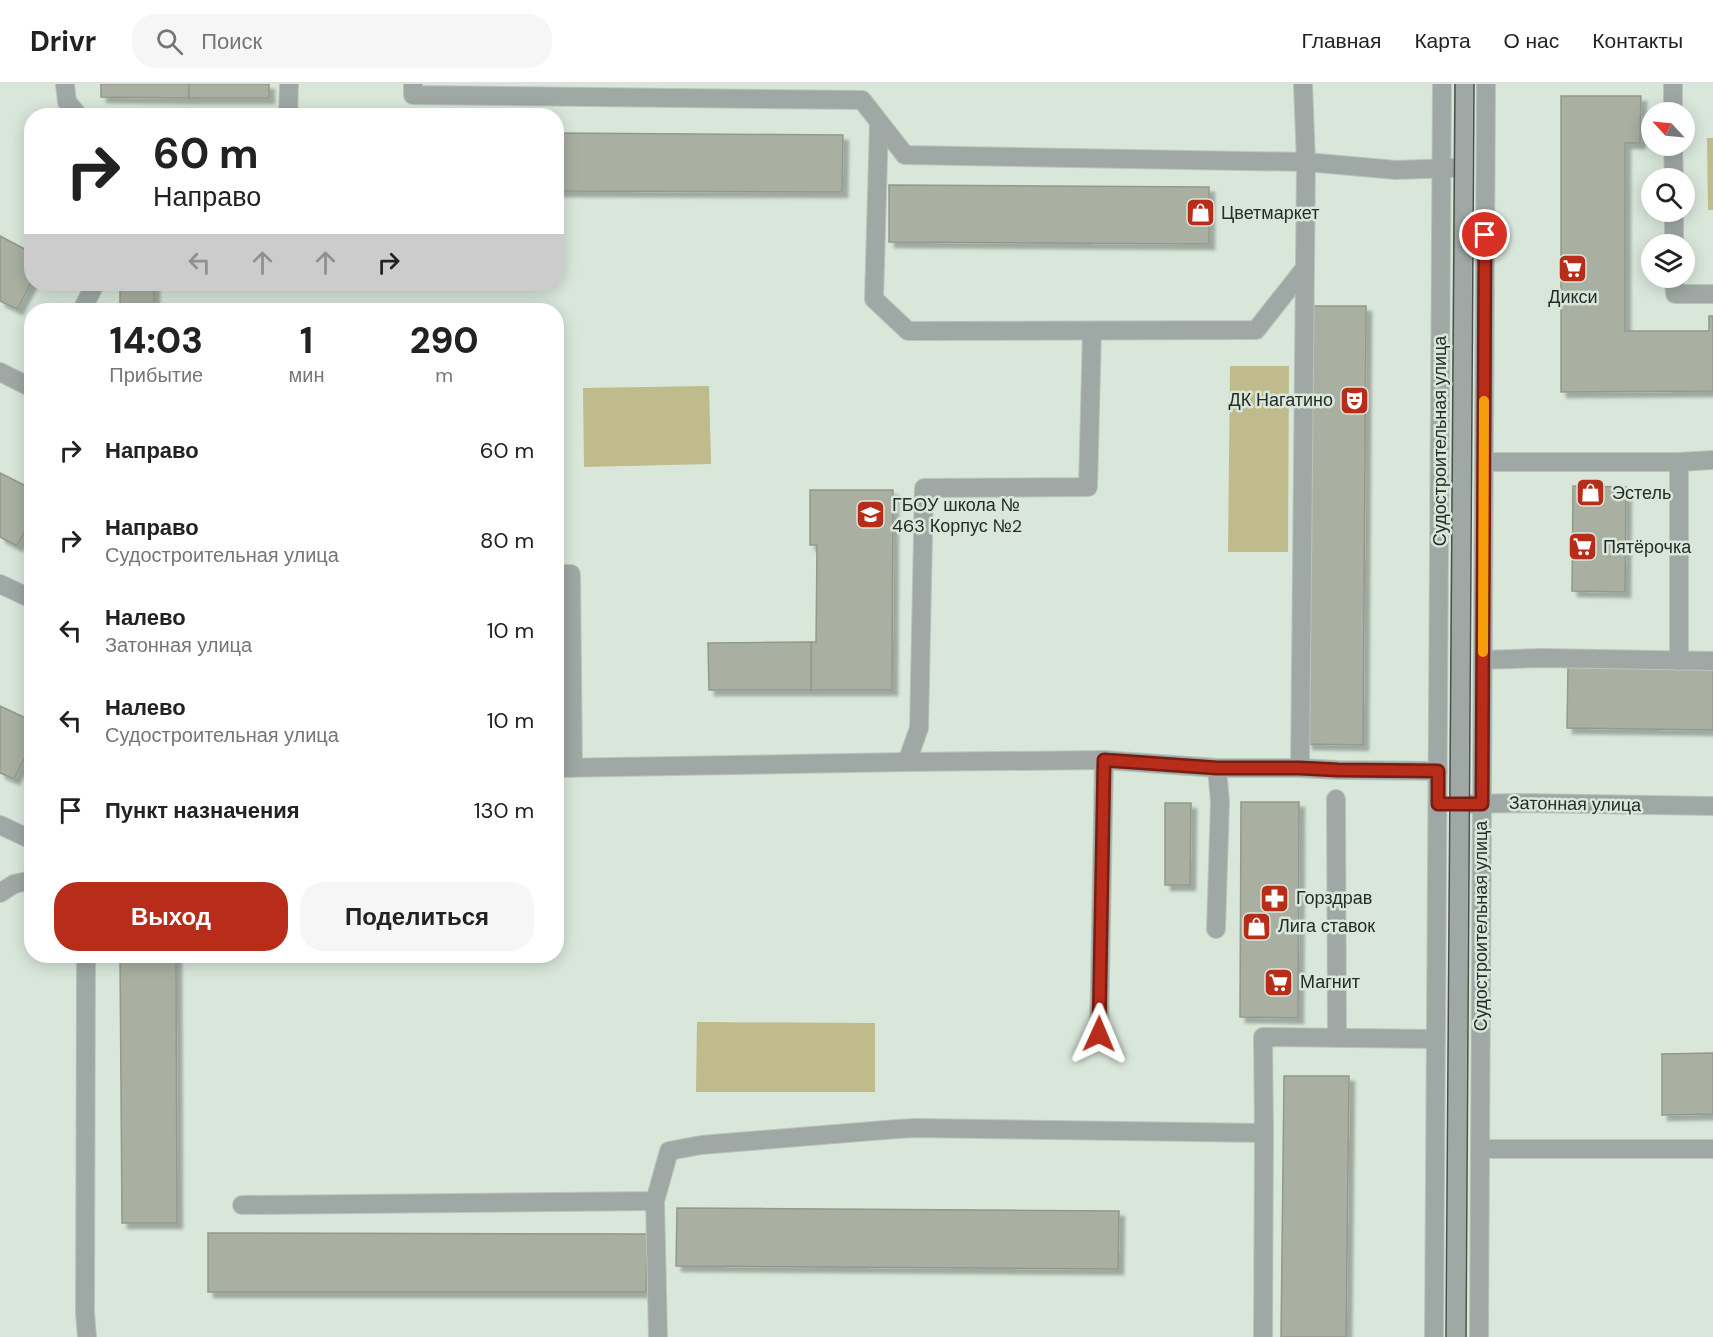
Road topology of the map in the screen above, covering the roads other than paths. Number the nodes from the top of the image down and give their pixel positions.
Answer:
1 (65, 84) edge
2 (289, 84) edge
3 (413, 84) edge
4 (1303, 84) edge
5 (1442, 84) edge
6 (1464, 84) edge
7 (1486, 84) edge
8 (1673, 84) edge
9 (862, 92) edge
10 (1673, 102) edge
11 (72, 108) edge
12 (288, 108) edge
13 (879, 122) junction
14 (1306, 162) junction
15 (1464, 167) junction
16 (1486, 167) junction
17 (1442, 168) junction
18 (1305, 268) junction
19 (1675, 288) edge
20 (1713, 294) edge
21 (1092, 331) junction
22 (0, 372) edge
23 (24, 384) edge
24 (1713, 460) edge
25 (1484, 462) junction
26 (1679, 462) junction
27 (564, 574) edge
28 (0, 584) edge
29 (24, 595) edge
30 (1483, 660) junction
31 (1679, 661) junction
32 (1713, 661) edge
33 (1104, 760) junction
34 (907, 762) junction
35 (565, 768) edge
36 (1217, 768) junction
37 (1300, 768) junction
38 (1438, 771) junction
39 (1336, 799) dead end
40 (1438, 804) junction
41 (1460, 804) junction
42 (1482, 804) junction
43 (1713, 806) edge
44 (0, 825) edge
45 (24, 836) edge
46 (24, 882) edge
47 (0, 893) edge
48 (1216, 929) dead end
49 (86, 963) edge
50 (1099, 1034) dead end
51 (1337, 1038) junction
52 (1436, 1039) junction
53 (1264, 1133) junction
54 (1480, 1149) junction
55 (1713, 1149) edge
56 (655, 1201) junction
57 (242, 1205) dead end
58 (87, 1337) edge
59 (658, 1337) edge
60 (1263, 1337) edge
61 (1434, 1337) edge
62 (1456, 1337) edge
63 (1479, 1337) edge

1 - 11 street
2 - 12 street
3 - 9 street
4 - 14 street
5 - 17 street, Судостроительная улица
6 - 15 street
7 - 16 street, Судостроительная улица
8 - 10 street
9 - 13 street
13 - 14 street
13 - 21 street
14 - 17 street
14 - 18 street
15 - 16 street
15 - 17 street
15 - 41 street
16 - 25 street, Судостроительная улица
17 - 38 street, Судостроительная улица
18 - 21 street
18 - 37 street
19 - 20 street
21 - 34 street
22 - 23 street
24 - 26 street
25 - 26 street
25 - 30 street, Судостроительная улица
26 - 31 street
27 - 35 street
28 - 29 street
30 - 31 street
30 - 42 street, Судостроительная улица
31 - 32 street
33 - 34 street
33 - 36 street
33 - 50 street
34 - 35 street
36 - 37 street
36 - 48 street
37 - 38 street
38 - 40 street, Судостроительная улица
39 - 51 street
40 - 41 street, Затонная улица
40 - 52 street, Судостроительная улица
41 - 42 street, Затонная улица
41 - 62 street
42 - 43 street, Затонная улица
42 - 54 street, Судостроительная улица
44 - 45 street
46 - 47 street
49 - 58 street
51 - 52 street
51 - 53 street
52 - 61 street, Судостроительная улица
53 - 56 street
53 - 60 street
54 - 55 street
54 - 63 street, Судостроительная улица
56 - 57 street
56 - 59 street

